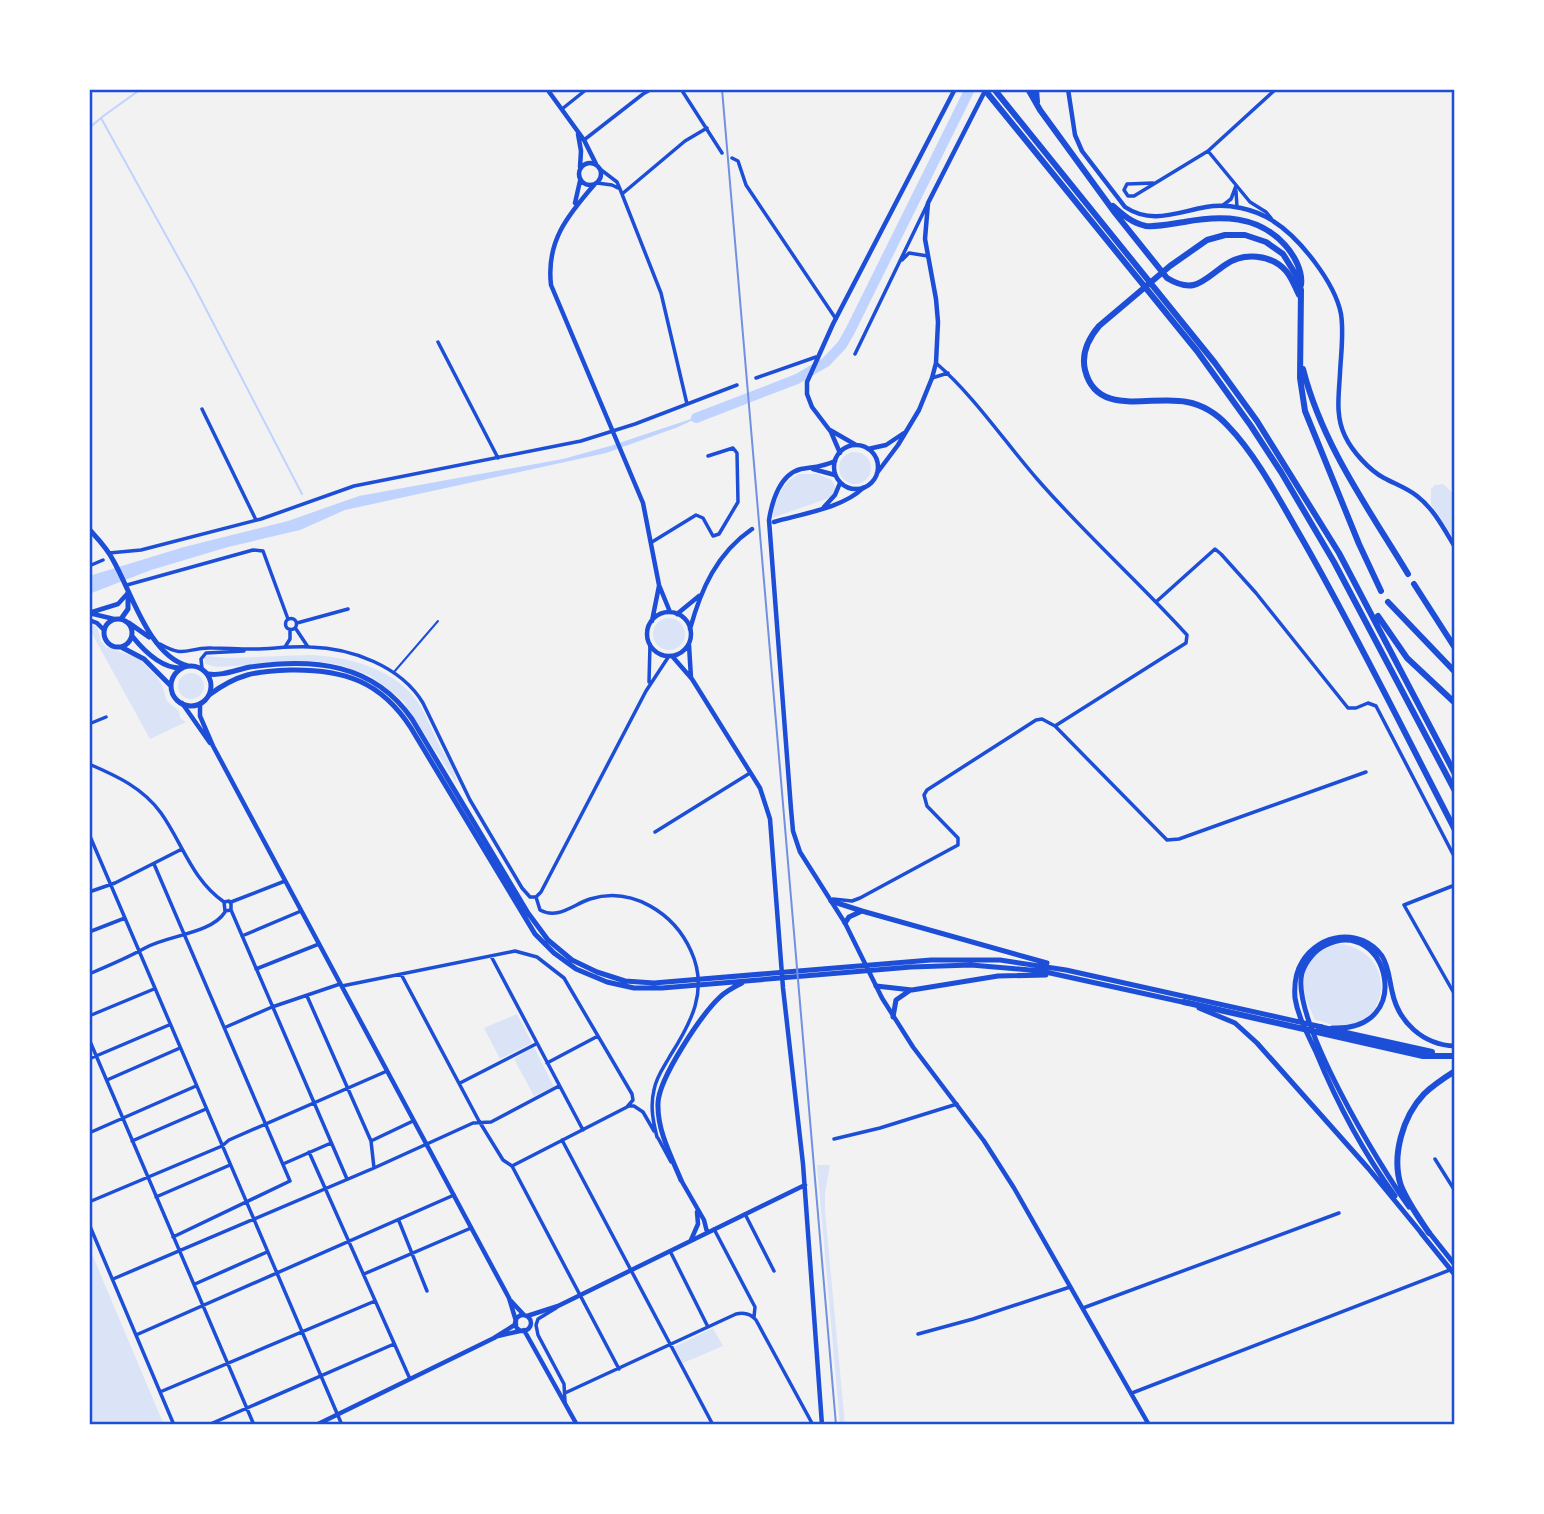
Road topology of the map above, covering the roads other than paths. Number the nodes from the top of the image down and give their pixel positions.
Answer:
1 (547, 89) edge
2 (587, 89) edge
3 (652, 89) edge
4 (681, 89) edge
5 (955, 89) edge
6 (985, 89) edge
7 (1028, 89) edge
8 (1036, 89) edge
9 (1068, 89) edge
10 (1276, 89) edge
11 (995, 94) edge
12 (562, 110) junction
13 (1041, 110) junction
14 (706, 128) junction
15 (576, 130) junction
16 (584, 140) junction
17 (1208, 151) junction
18 (722, 153) dead end
19 (732, 158) dead end
20 (598, 167) junction
21 (579, 169) junction
22 (580, 180) junction
23 (1153, 183) junction
24 (595, 184) junction
25 (1237, 187) junction
26 (621, 191) junction
27 (1109, 202) junction
28 (928, 203) junction
29 (1222, 206) junction
30 (574, 207) junction
31 (1237, 208) junction
32 (1244, 209) junction
33 (1272, 220) junction
34 (928, 256) junction
35 (898, 264) junction
36 (1301, 290) junction
37 (1302, 300) junction
38 (836, 319) junction
39 (438, 342) dead end
40 (855, 354) dead end
41 (817, 357) junction
42 (1301, 360) junction
43 (936, 363) junction
44 (948, 373) junction
45 (756, 378) dead end
46 (932, 378) junction
47 (737, 386) dead end
48 (687, 404) junction
49 (202, 409) dead end
50 (828, 428) junction
51 (905, 432) junction
52 (857, 446) junction
53 (867, 449) junction
54 (840, 453) junction
55 (708, 456) dead end
56 (498, 458) junction
57 (835, 461) junction
58 (809, 469) junction
59 (877, 473) junction
60 (835, 475) junction
61 (840, 483) junction
62 (863, 488) junction
63 (823, 507) junction
64 (256, 520) junction
65 (774, 522) dead end
66 (89, 529) edge
67 (752, 529) dead end
68 (652, 542) junction
69 (1455, 547) edge
70 (109, 553) junction
71 (1339, 553) junction
72 (103, 560) dead end
73 (89, 566) edge
74 (1408, 574) dead end
75 (1415, 584) dead end
76 (659, 585) junction
77 (127, 587) junction
78 (1381, 591) dead end
79 (700, 595) junction
80 (1157, 601) junction
81 (1388, 602) dead end
82 (348, 609) dead end
83 (670, 612) junction
84 (89, 613) edge
85 (677, 614) junction
86 (117, 619) junction
87 (288, 619) junction
88 (89, 620) edge
89 (438, 621) dead end
90 (652, 621) junction
91 (129, 623) junction
92 (294, 627) junction
93 (690, 629) junction
94 (104, 630) junction
95 (132, 636) junction
96 (156, 641) junction
97 (650, 644) junction
98 (689, 644) junction
99 (121, 647) junction
100 (308, 647) junction
101 (285, 648) junction
102 (1455, 648) edge
103 (251, 649) junction
104 (670, 656) junction
105 (185, 667) junction
106 (205, 672) junction
107 (1455, 672) edge
108 (394, 673) junction
109 (692, 679) junction
110 (172, 687) junction
111 (646, 691) junction
112 (209, 695) junction
113 (181, 703) junction
114 (1455, 703) edge
115 (200, 704) junction
116 (106, 717) dead end
117 (89, 724) edge
118 (1055, 726) junction
119 (213, 746) junction
120 (1444, 755) junction
121 (89, 764) edge
122 (1455, 768) edge
123 (1366, 772) dead end
124 (750, 773) junction
125 (1455, 774) edge
126 (1455, 791) edge
127 (1455, 830) edge
128 (656, 832) dead end
129 (89, 834) edge
130 (95, 848) junction
131 (182, 849) junction
132 (89, 850) edge
133 (1455, 859) edge
134 (154, 864) junction
135 (285, 881) junction
136 (110, 883) junction
137 (1455, 885) edge
138 (89, 892) edge
139 (536, 897) junction
140 (831, 899) junction
141 (225, 902) junction
142 (231, 902) junction
143 (228, 911) junction
144 (301, 911) junction
145 (862, 911) junction
146 (124, 918) junction
147 (845, 923) junction
148 (89, 932) edge
149 (184, 933) junction
150 (242, 936) junction
151 (319, 944) junction
152 (139, 952) junction
153 (491, 956) junction
154 (884, 967) junction
155 (256, 969) junction
156 (1066, 970) junction
157 (89, 974) edge
158 (401, 974) junction
159 (763, 977) junction
160 (1072, 977) junction
161 (710, 981) junction
162 (747, 981) junction
163 (687, 984) junction
164 (341, 985) junction
165 (876, 986) junction
166 (154, 989) junction
167 (912, 990) junction
168 (1455, 995) edge
169 (307, 996) junction
170 (1184, 1002) junction
171 (272, 1007) junction
172 (89, 1016) edge
173 (893, 1017) junction
174 (169, 1025) junction
175 (226, 1027) junction
176 (1318, 1027) junction
177 (598, 1036) junction
178 (89, 1040) edge
179 (536, 1044) junction
180 (1455, 1046) edge
181 (180, 1048) junction
182 (1455, 1055) edge
183 (96, 1056) junction
184 (89, 1059) edge
185 (547, 1063) junction
186 (387, 1071) junction
187 (1455, 1071) edge
188 (107, 1080) junction
189 (460, 1083) junction
190 (197, 1086) junction
191 (559, 1086) junction
192 (349, 1089) junction
193 (313, 1103) junction
194 (957, 1104) junction
195 (627, 1107) junction
196 (206, 1109) junction
197 (123, 1118) junction
198 (414, 1121) junction
199 (479, 1121) junction
200 (265, 1124) junction
201 (583, 1130) junction
202 (89, 1133) edge
203 (657, 1138) junction
204 (834, 1139) dead end
205 (562, 1140) junction
206 (132, 1141) junction
207 (371, 1142) junction
208 (331, 1143) junction
209 (426, 1144) junction
210 (222, 1146) junction
211 (309, 1152) junction
212 (1435, 1159) dead end
213 (284, 1164) junction
214 (230, 1165) junction
215 (512, 1166) junction
216 (374, 1168) junction
217 (148, 1177) junction
218 (346, 1179) junction
219 (681, 1180) junction
220 (805, 1185) junction
221 (326, 1187) junction
222 (1455, 1191) edge
223 (454, 1195) junction
224 (156, 1197) junction
225 (89, 1202) edge
226 (246, 1203) junction
227 (1339, 1213) dead end
228 (744, 1214) junction
229 (253, 1219) junction
230 (700, 1220) junction
231 (399, 1221) junction
232 (89, 1224) edge
233 (723, 1224) junction
234 (471, 1227) junction
235 (714, 1229) junction
236 (705, 1233) junction
237 (1426, 1234) junction
238 (173, 1237) junction
239 (691, 1240) junction
240 (350, 1242) junction
241 (179, 1250) junction
242 (670, 1251) junction
243 (267, 1252) junction
244 (412, 1254) junction
245 (1453, 1268) edge
246 (774, 1270) dead end
247 (630, 1271) junction
248 (276, 1274) junction
249 (364, 1274) junction
250 (113, 1279) junction
251 (194, 1284) junction
252 (1070, 1286) junction
253 (427, 1291) dead end
254 (579, 1296) junction
255 (509, 1298) junction
256 (375, 1301) junction
257 (203, 1306) junction
258 (558, 1306) junction
259 (1083, 1308) junction
260 (526, 1316) junction
261 (754, 1317) junction
262 (516, 1323) junction
263 (529, 1327) junction
264 (708, 1327) junction
265 (302, 1333) junction
266 (918, 1334) dead end
267 (136, 1335) junction
268 (494, 1338) junction
269 (394, 1344) junction
270 (669, 1346) junction
271 (228, 1364) junction
272 (619, 1369) junction
273 (321, 1376) junction
274 (410, 1379) junction
275 (160, 1392) junction
276 (565, 1393) junction
277 (1132, 1393) junction
278 (566, 1404) junction
279 (247, 1408) junction
280 (337, 1414) junction
281 (174, 1425) edge
282 (208, 1425) edge
283 (254, 1425) edge
284 (316, 1425) edge
285 (342, 1425) edge
286 (577, 1425) edge
287 (713, 1425) edge
288 (813, 1425) edge
289 (822, 1425) edge
290 (1149, 1425) edge

1 - 12 street
2 - 12 street
3 - 16 street
4 - 14 street
5 - 38 street
6 - 11 highway
6 - 28 street
7 - 13 highway
8 - 13 highway
9 - 29 street
10 - 17 street
11 - 71 highway
11 - 126 highway
12 - 15 street
13 - 27 highway
14 - 18 street
14 - 26 street
15 - 16 street
15 - 21 street
16 - 20 street
17 - 23 street
17 - 25 street
19 - 38 street
20 - 21 street
20 - 24 street
20 - 26 street
21 - 22 street
22 - 24 street
22 - 30 street
23 - 23 street
24 - 26 street
24 - 30 street
25 - 29 street
25 - 31 street
25 - 32 street
25 - 33 street
26 - 48 street
27 - 36 highway
27 - 37 highway
28 - 34 street
28 - 35 street
29 - 31 street
30 - 68 street
31 - 32 street
32 - 33 street
33 - 69 street
34 - 35 street
34 - 43 street
35 - 40 street
36 - 37 highway
36 - 127 highway
37 - 42 highway
38 - 41 street
39 - 56 street
41 - 45 street
41 - 50 street
42 - 74 highway
42 - 78 highway
43 - 44 street
43 - 46 street
44 - 46 street
44 - 80 street
46 - 51 street
47 - 48 street
48 - 56 street
49 - 64 street
50 - 52 street
50 - 54 street
51 - 53 street
51 - 59 street
52 - 53 street
52 - 54 street
53 - 59 street
54 - 57 street
55 - 68 street
56 - 64 street
57 - 58 street
57 - 60 street
58 - 60 street
58 - 140 street
59 - 62 street
60 - 61 street
61 - 62 street
61 - 63 street
62 - 63 street
63 - 65 street
64 - 70 street
66 - 70 main road
67 - 79 street
68 - 76 street
70 - 77 main road
71 - 114 highway
71 - 120 highway
72 - 73 street
75 - 102 highway
76 - 83 street
76 - 90 street
77 - 84 street
77 - 86 main road
77 - 87 street
77 - 96 main road
79 - 85 street
79 - 93 street
80 - 118 street
80 - 133 street
81 - 107 highway
82 - 92 street
83 - 85 street
83 - 90 street
84 - 86 street
85 - 93 street
86 - 91 main road
86 - 94 main road
87 - 92 street
87 - 92 street
88 - 94 street
89 - 108 lane
90 - 97 street
91 - 95 main road
91 - 96 main road
92 - 100 street
92 - 101 street
93 - 98 street
94 - 99 main road
95 - 99 main road
95 - 105 main road
96 - 103 street
96 - 105 main road
97 - 104 street
97 - 111 street
98 - 104 street
98 - 109 street
99 - 110 main road
100 - 101 street
100 - 108 street
101 - 103 street
103 - 106 street
104 - 109 street
104 - 111 street
105 - 106 main road
105 - 110 main road
106 - 112 main road
106 - 163 main road
108 - 139 street
109 - 124 street
110 - 113 main road
111 - 139 street
112 - 115 main road
112 - 163 main road
113 - 115 main road
113 - 119 street
115 - 119 street
116 - 117 street
118 - 123 street
118 - 140 street
119 - 135 street
120 - 122 highway
120 - 125 highway
121 - 131 street
124 - 128 street
124 - 220 street
129 - 130 street
130 - 132 street
130 - 136 street
131 - 134 street
131 - 141 street
134 - 136 street
134 - 149 street
135 - 142 street
135 - 144 street
136 - 138 street
136 - 146 street
137 - 168 street
139 - 203 street
140 - 145 main road
140 - 147 street
141 - 142 street
141 - 143 street
142 - 143 street
143 - 149 street
143 - 150 street
144 - 150 street
144 - 151 street
145 - 147 main road
145 - 156 main road
146 - 148 street
146 - 152 street
147 - 165 street
149 - 152 street
149 - 175 street
150 - 155 street
151 - 155 street
151 - 164 street
152 - 157 street
152 - 166 street
153 - 158 street
153 - 177 street
153 - 179 street
154 - 156 main road
154 - 159 main road
154 - 160 main road
155 - 171 street
156 - 176 main road
158 - 164 street
158 - 189 street
159 - 161 main road
159 - 162 main road
160 - 167 main road
160 - 170 main road
161 - 162 main road
161 - 163 main road
162 - 219 main road
164 - 169 street
164 - 186 street
165 - 167 main road
165 - 173 street
166 - 172 street
166 - 174 street
167 - 173 main road
169 - 171 street
169 - 192 street
170 - 182 highway
170 - 237 main road
171 - 175 street
171 - 193 street
173 - 194 street
174 - 181 street
174 - 183 street
175 - 200 street
176 - 182 highway
176 - 237 main road
177 - 185 street
177 - 195 street
178 - 183 street
179 - 185 street
179 - 189 street
180 - 237 main road
181 - 188 street
181 - 190 street
183 - 184 street
183 - 188 street
185 - 191 street
186 - 192 street
186 - 198 street
187 - 237 highway
188 - 197 street
189 - 199 street
190 - 196 street
190 - 197 street
191 - 199 street
191 - 201 street
192 - 193 street
192 - 207 street
193 - 200 street
193 - 208 street
194 - 204 street
194 - 252 street
195 - 201 street
195 - 203 street
196 - 206 street
196 - 210 street
197 - 202 street
197 - 206 street
198 - 207 street
198 - 209 street
199 - 209 street
199 - 215 street
200 - 210 street
200 - 213 street
201 - 205 street
203 - 219 street
205 - 215 street
205 - 247 street
206 - 217 street
207 - 216 street
208 - 211 street
208 - 218 street
209 - 216 street
209 - 223 street
210 - 214 street
210 - 217 street
211 - 213 street
211 - 221 street
212 - 222 street
213 - 226 street
214 - 224 street
214 - 226 street
215 - 254 street
216 - 218 street
217 - 224 street
217 - 225 street
218 - 221 street
219 - 230 street
220 - 228 street
220 - 289 street
221 - 229 street
221 - 240 street
223 - 231 street
223 - 234 street
224 - 238 street
226 - 229 street
226 - 238 street
227 - 259 street
228 - 233 street
228 - 246 street
229 - 241 street
229 - 243 street
230 - 233 street
230 - 236 street
230 - 239 street
231 - 240 street
231 - 244 street
232 - 250 street
233 - 235 street
234 - 244 street
234 - 255 street
235 - 236 street
235 - 261 street
236 - 239 street
237 - 245 main road
237 - 245 main road
238 - 241 street
239 - 242 street
240 - 248 street
240 - 249 street
241 - 250 street
241 - 251 street
242 - 247 street
242 - 264 street
243 - 248 street
243 - 251 street
244 - 249 street
244 - 253 street
245 - 277 street
247 - 254 street
247 - 270 street
248 - 257 street
248 - 265 street
249 - 256 street
250 - 267 street
251 - 257 street
252 - 259 street
252 - 266 street
254 - 258 street
254 - 272 street
255 - 260 street
255 - 262 street
256 - 265 street
256 - 269 street
257 - 267 street
257 - 271 street
258 - 260 street
258 - 263 street
259 - 277 street
260 - 262 street
260 - 263 street
261 - 264 street
261 - 288 street
262 - 263 street
262 - 268 street
263 - 268 street
263 - 276 street
263 - 278 street
264 - 270 street
265 - 271 street
265 - 273 street
267 - 275 street
268 - 274 street
269 - 273 street
269 - 274 street
270 - 272 street
270 - 287 street
271 - 275 street
271 - 279 street
272 - 276 street
273 - 279 street
273 - 280 street
274 - 280 street
275 - 281 street
276 - 278 street
277 - 290 street
278 - 286 street
279 - 282 street
279 - 283 street
280 - 284 street
280 - 285 street

